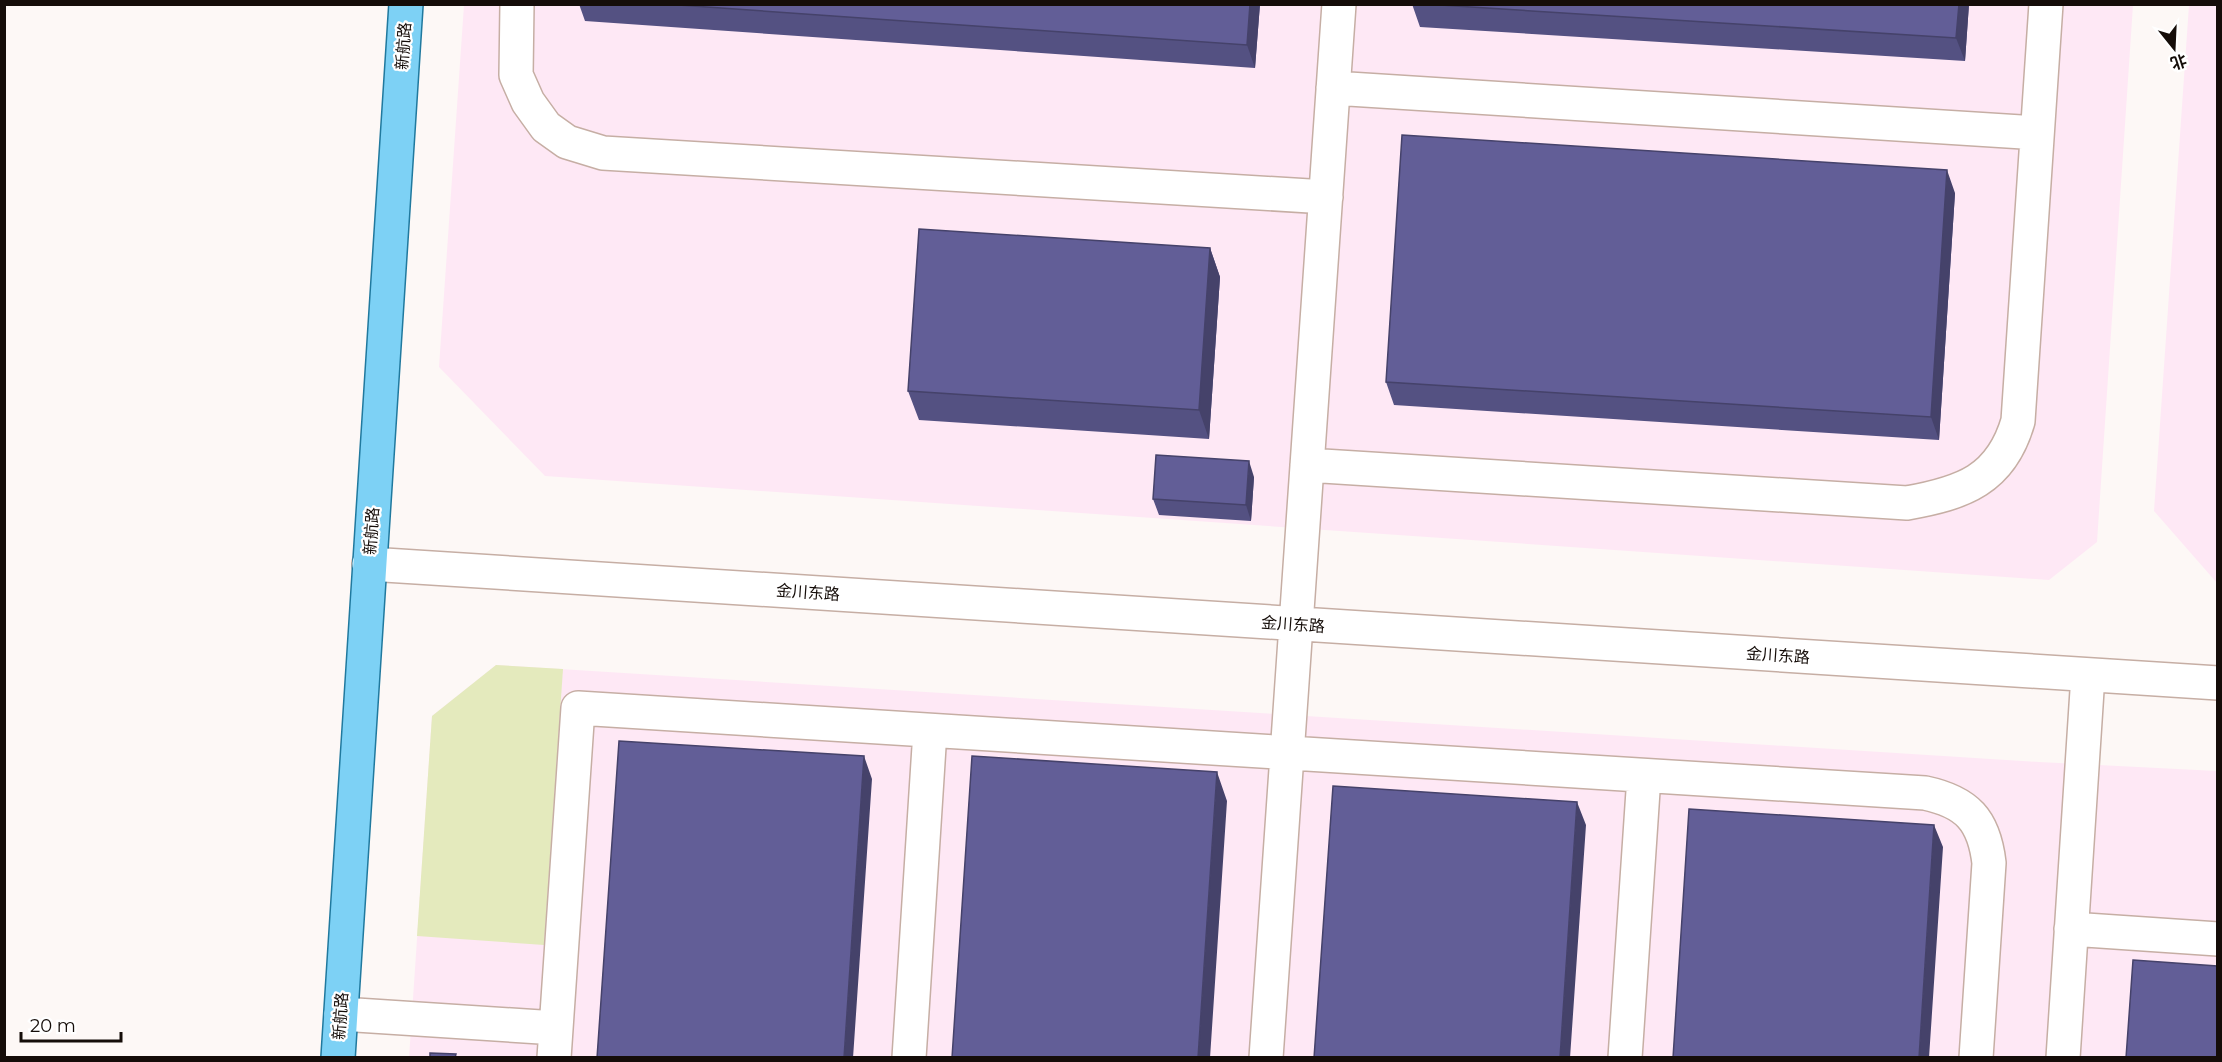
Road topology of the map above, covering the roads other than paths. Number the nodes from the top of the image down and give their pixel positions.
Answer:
1 (406, 4) edge
2 (517, 4) edge
3 (1339, 4) edge
4 (2046, 4) edge
5 (1333, 88) junction
6 (2037, 133) junction
7 (1326, 197) junction
8 (1307, 465) junction
9 (369, 564) junction
10 (1296, 624) junction
11 (2088, 675) junction
12 (2217, 683) edge
13 (930, 731) junction
14 (1287, 754) junction
15 (1644, 776) junction
16 (2071, 929) junction
17 (2217, 939) edge
18 (340, 1014) junction
19 (555, 1043) edge
20 (338, 1058) edge
21 (909, 1058) edge
22 (1266, 1058) edge
23 (1625, 1058) edge
24 (1976, 1058) edge
25 (2063, 1058) edge

1 - 9 main road, 新航路
2 - 7 street
3 - 5 street
4 - 6 street
5 - 6 street
5 - 7 street
6 - 8 street
7 - 8 street
8 - 10 street
9 - 10 street, 金川东路
9 - 18 main road, 新航路
10 - 11 street, 金川东路
10 - 14 street
11 - 12 street, 金川东路
11 - 16 street
13 - 14 street
13 - 19 street
13 - 21 street
14 - 15 street
14 - 22 street
15 - 23 street
15 - 24 street
16 - 17 street
16 - 25 street
18 - 19 street
18 - 20 main road, 新航路

